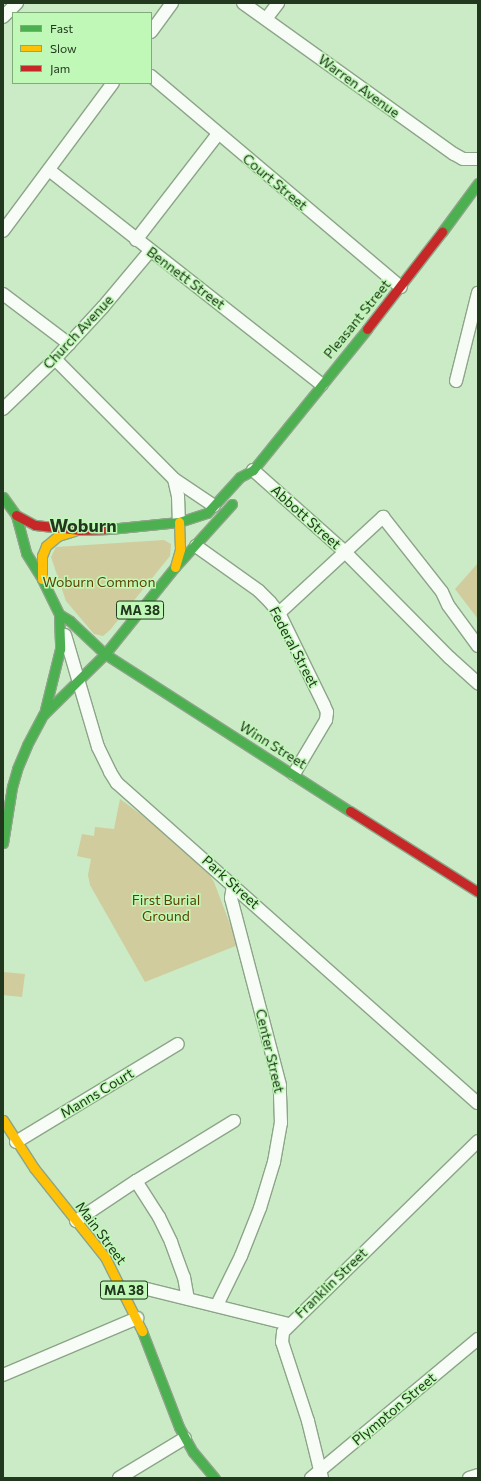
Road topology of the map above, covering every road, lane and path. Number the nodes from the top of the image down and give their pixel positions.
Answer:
1 (17, 3) edge
2 (172, 3) edge
3 (243, 3) edge
4 (278, 3) edge
5 (3, 16) edge
6 (266, 19) junction
7 (152, 31) edge
8 (152, 77) edge
9 (112, 84) edge
10 (218, 134) junction
11 (478, 159) edge
12 (49, 170) junction
13 (478, 183) edge
14 (3, 231) edge
15 (136, 240) junction
16 (150, 251) junction
17 (401, 287) junction
18 (478, 293) edge
19 (3, 294) edge
20 (69, 344) junction
21 (55, 359) junction
22 (456, 381) dead end
23 (322, 385) junction
24 (3, 409) edge
25 (253, 470) junction
26 (174, 479) junction
27 (248, 485) dead end
28 (3, 497) edge
29 (238, 497) dead end
30 (214, 506) junction
31 (3, 514) edge
32 (16, 515) junction
33 (179, 522) junction
34 (80, 530) junction
35 (196, 546) junction
36 (345, 552) junction
37 (175, 567) junction
38 (42, 578) junction
39 (58, 614) junction
40 (279, 614) junction
41 (478, 646) edge
42 (105, 654) junction
43 (79, 679) junction
44 (478, 683) edge
45 (43, 715) junction
46 (294, 774) junction
47 (6, 798) edge
48 (3, 843) edge
49 (233, 885) junction
50 (478, 892) edge
51 (178, 1044) dead end
52 (478, 1103) edge
53 (3, 1120) edge
54 (234, 1121) dead end
55 (478, 1141) edge
56 (16, 1142) junction
57 (136, 1181) junction
58 (76, 1221) junction
59 (125, 1291) junction
60 (188, 1299) junction
61 (217, 1306) junction
62 (137, 1318) junction
63 (288, 1324) junction
64 (478, 1339) edge
65 (3, 1376) edge
66 (185, 1438) junction
67 (321, 1474) edge
68 (478, 1475) edge
69 (119, 1478) edge
70 (214, 1478) edge
71 (311, 1478) edge
72 (468, 1478) edge

1 - 5 street
2 - 7 street
3 - 6 street, Warren Avenue
4 - 6 street
6 - 11 street, Warren Avenue
8 - 10 street, Court Street
9 - 12 street
10 - 15 street
10 - 17 street, Court Street
12 - 14 street
12 - 15 street, Bennett Street
13 - 17 main road, Pleasant Street
15 - 16 street, Bennett Street
16 - 20 street, Church Avenue
16 - 23 street, Bennett Street
17 - 23 main road, Pleasant Street
18 - 22 street
19 - 20 street
20 - 21 street, Church Avenue
21 - 24 street, Church Avenue
21 - 26 street
23 - 25 main road, Pleasant Street
25 - 27 main road, Pleasant Street
25 - 30 main road, Pleasant Street
25 - 36 street, Abbott Street
26 - 30 street
26 - 33 street
28 - 32 main road, MA 38
29 - 35 main road
30 - 33 main road, Pleasant Street
31 - 32 main road
32 - 34 main road, MA 38
32 - 38 main road, MA 38
33 - 34 main road, MA 38
33 - 37 main road, MA 38
34 - 38 main road
35 - 37 main road
35 - 40 street, Federal Street
36 - 40 street, Abbott Street
36 - 41 street
36 - 44 street
37 - 42 main road, MA 38
38 - 39 main road, MA 38
39 - 42 main road, Winn Street
39 - 43 street, Park Street
39 - 45 main road, MA 38
40 - 46 street, Federal Street
42 - 43 main road, MA 38
42 - 46 main road, Winn Street
43 - 45 main road, MA 38
43 - 49 street, Park Street
45 - 47 main road, MA 38
46 - 50 main road, Winn Street
47 - 48 main road, MA 38
49 - 52 street, Park Street
49 - 61 street, Center Street
51 - 56 street, Manns Court
53 - 56 main road, Main Street / MA 38
54 - 57 street
55 - 63 street, Franklin Street
56 - 58 main road, Main Street / MA 38
57 - 58 street
57 - 60 street
58 - 59 main road, Main Street / MA 38
59 - 60 street, Franklin Street
59 - 62 main road, Main Street / MA 38
60 - 61 street, Franklin Street
61 - 63 street, Franklin Street
62 - 65 street
62 - 66 main road, Main Street / MA 38
63 - 67 street
64 - 67 street, Plympton Street
66 - 69 street
66 - 70 main road, Main Street / MA 38
67 - 71 street, Plympton Street
68 - 72 street

